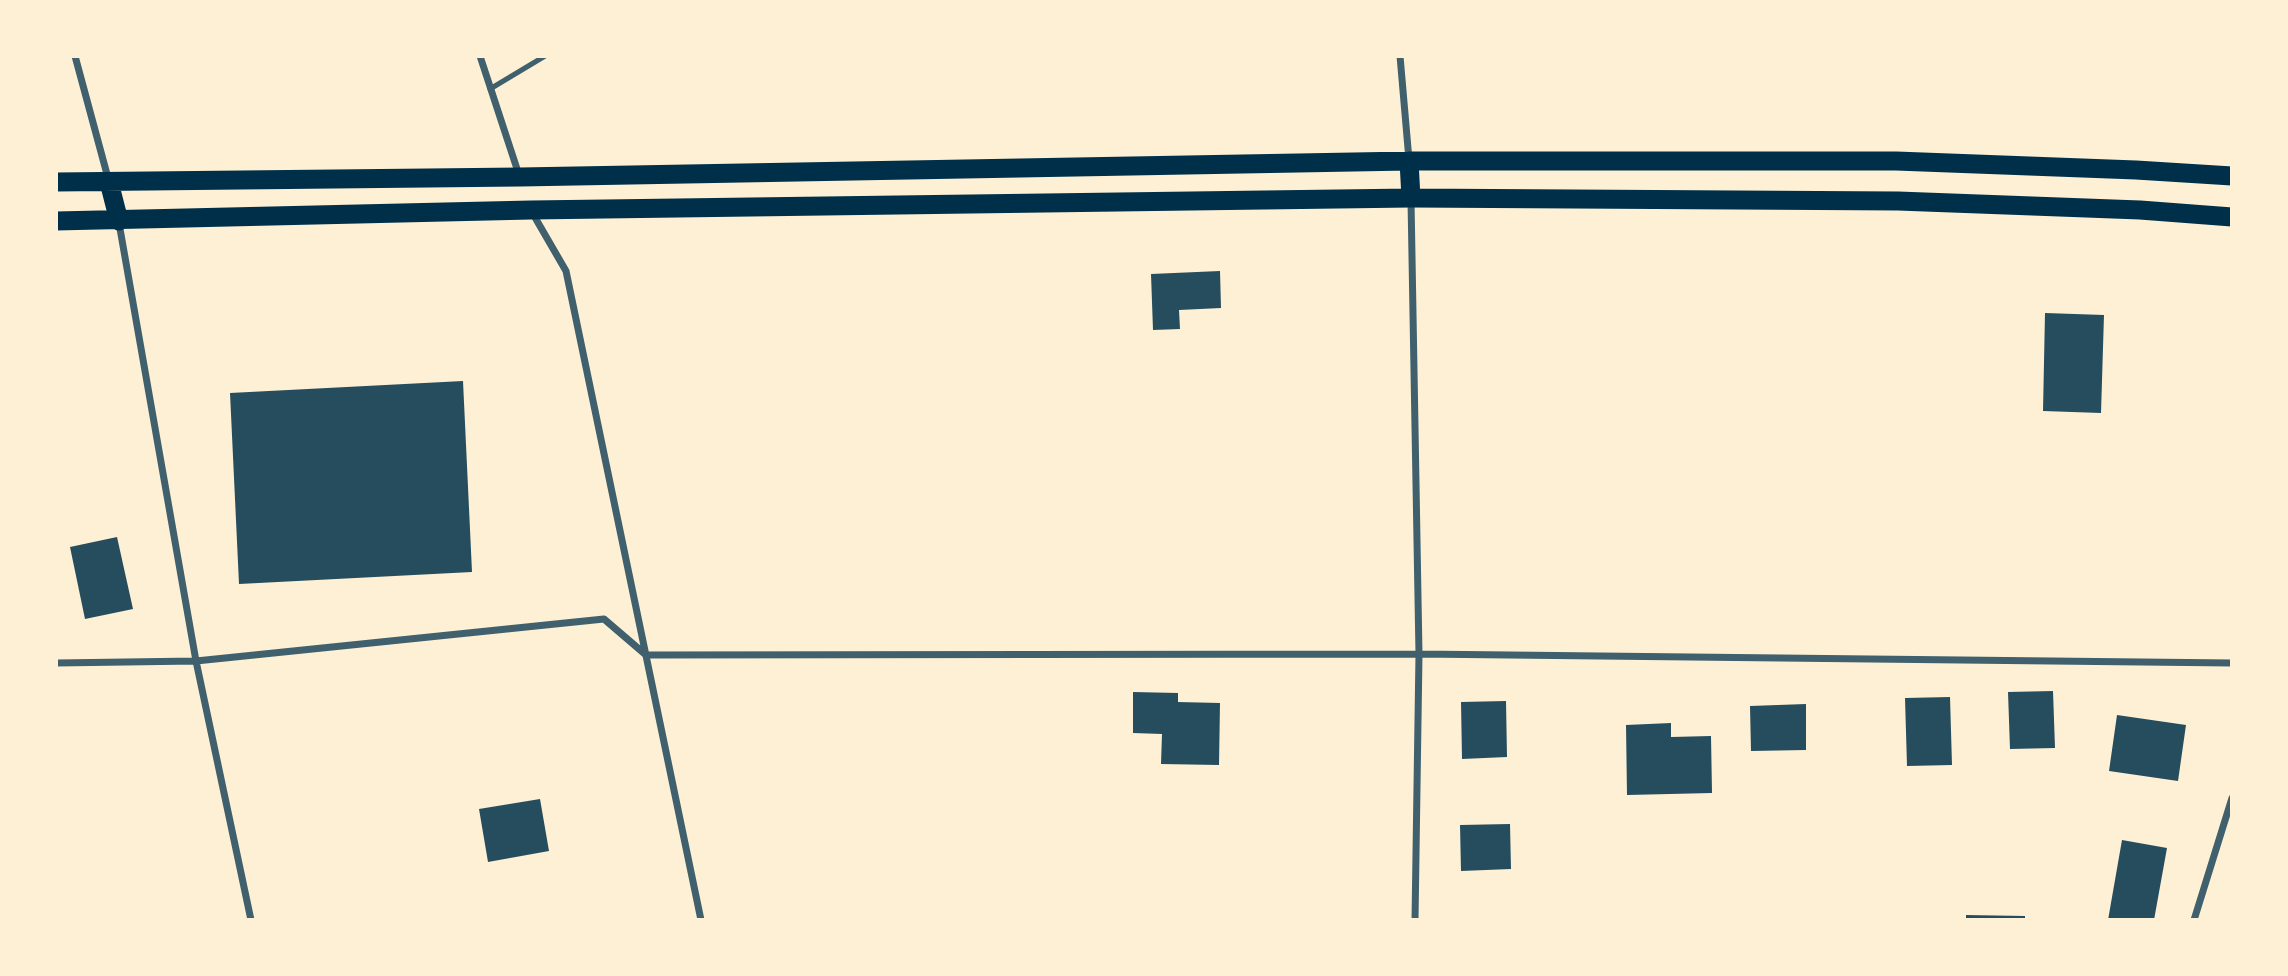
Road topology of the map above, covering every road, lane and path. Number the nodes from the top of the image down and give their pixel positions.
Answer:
1 (75, 56) edge
2 (480, 56) edge
3 (545, 56) edge
4 (1400, 56) edge
5 (490, 89) junction
6 (1409, 161) junction
7 (2232, 176) edge
8 (520, 177) junction
9 (109, 182) junction
10 (56, 183) edge
11 (1411, 198) junction
12 (531, 210) junction
13 (2232, 217) edge
14 (56, 221) edge
15 (119, 221) junction
16 (1419, 654) junction
17 (646, 655) junction
18 (196, 661) junction
19 (56, 663) edge
20 (2232, 663) edge
21 (2232, 798) edge
22 (251, 920) edge
23 (701, 920) edge
24 (1415, 920) edge
25 (2194, 920) edge

1 - 9 street
2 - 5 street
3 - 5 lane
4 - 6 street
5 - 8 street
6 - 7 highway
6 - 8 highway
6 - 11 highway
8 - 9 highway
8 - 12 highway
9 - 10 highway
9 - 15 highway
11 - 12 highway
11 - 13 highway
11 - 16 street
12 - 15 highway
12 - 17 street
14 - 15 highway
15 - 18 street
16 - 17 street
16 - 20 street
16 - 24 street
17 - 18 street
17 - 23 street
18 - 19 street
18 - 22 street
21 - 25 street

